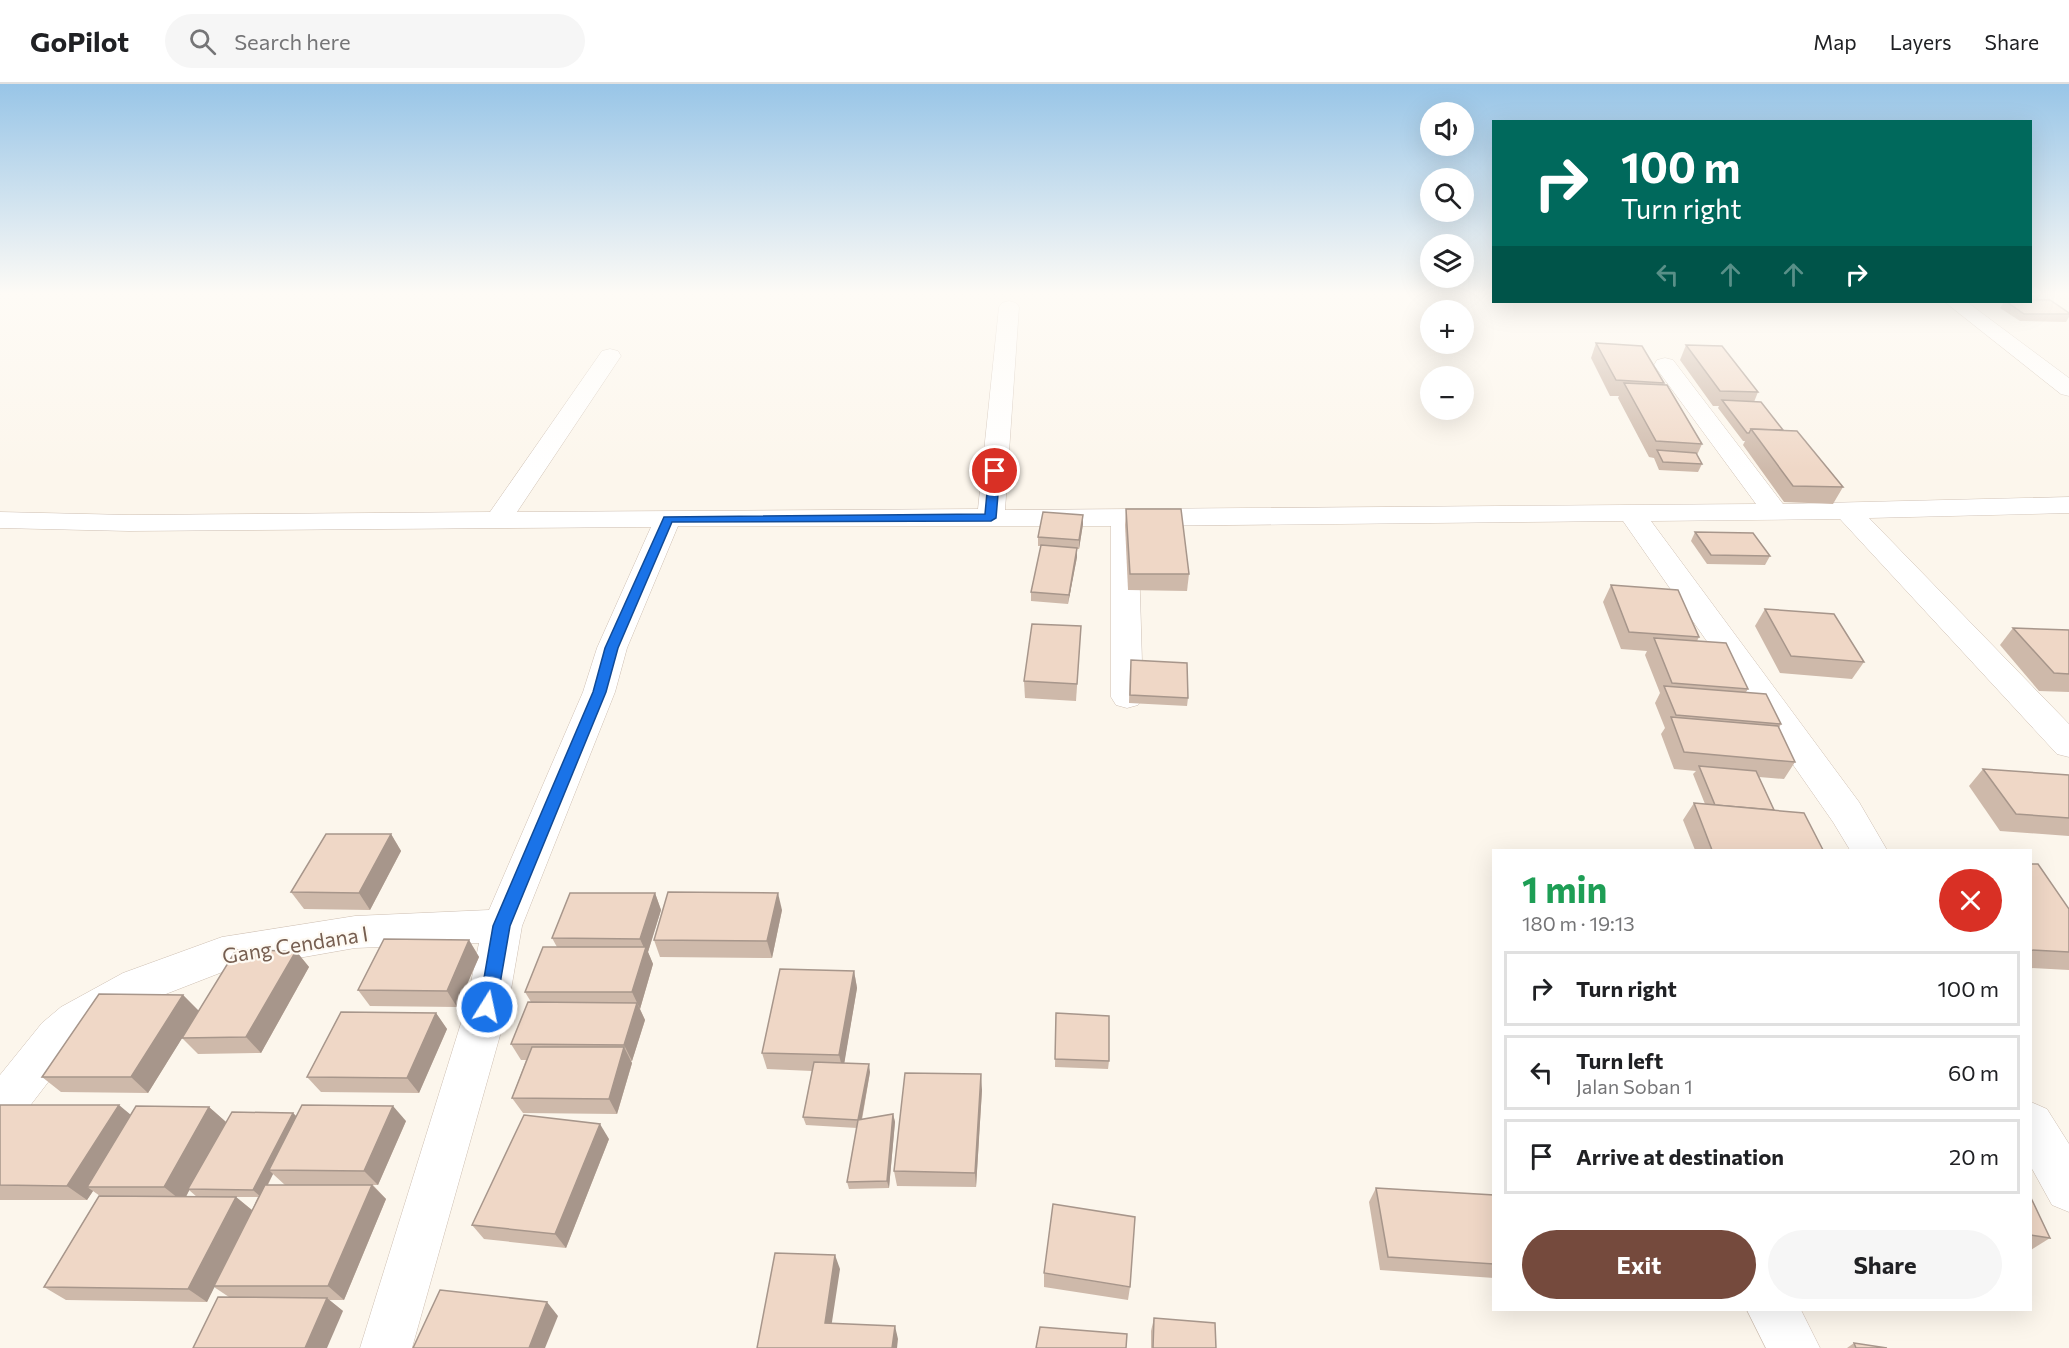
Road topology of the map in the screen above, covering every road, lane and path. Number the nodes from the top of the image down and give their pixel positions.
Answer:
1 (1005, 354) edge
2 (2023, 354) edge
3 (610, 356) dead end
4 (1665, 365) dead end
5 (2069, 389) edge
6 (2069, 505) edge
7 (1775, 511) junction
8 (1847, 512) junction
9 (1631, 513) junction
10 (991, 518) junction
11 (1124, 518) junction
12 (668, 519) junction
13 (0, 520) edge
14 (498, 520) junction
15 (1127, 697) dead end
16 (2069, 745) edge
17 (1868, 849) edge
18 (502, 926) junction
19 (0, 1109) edge
20 (2032, 1126) edge
21 (2069, 1188) edge
22 (1774, 1311) edge
23 (386, 1348) edge
24 (1794, 1348) edge

1 - 10 street
2 - 5 street
3 - 14 street
4 - 7 street
6 - 8 street
7 - 8 street
7 - 9 street
8 - 16 street
9 - 11 street
9 - 17 street
10 - 11 street
10 - 12 street
11 - 15 street
12 - 14 street
12 - 18 street
13 - 14 street
18 - 19 street, Gang Cendana I
18 - 23 street
20 - 21 street
22 - 24 street

